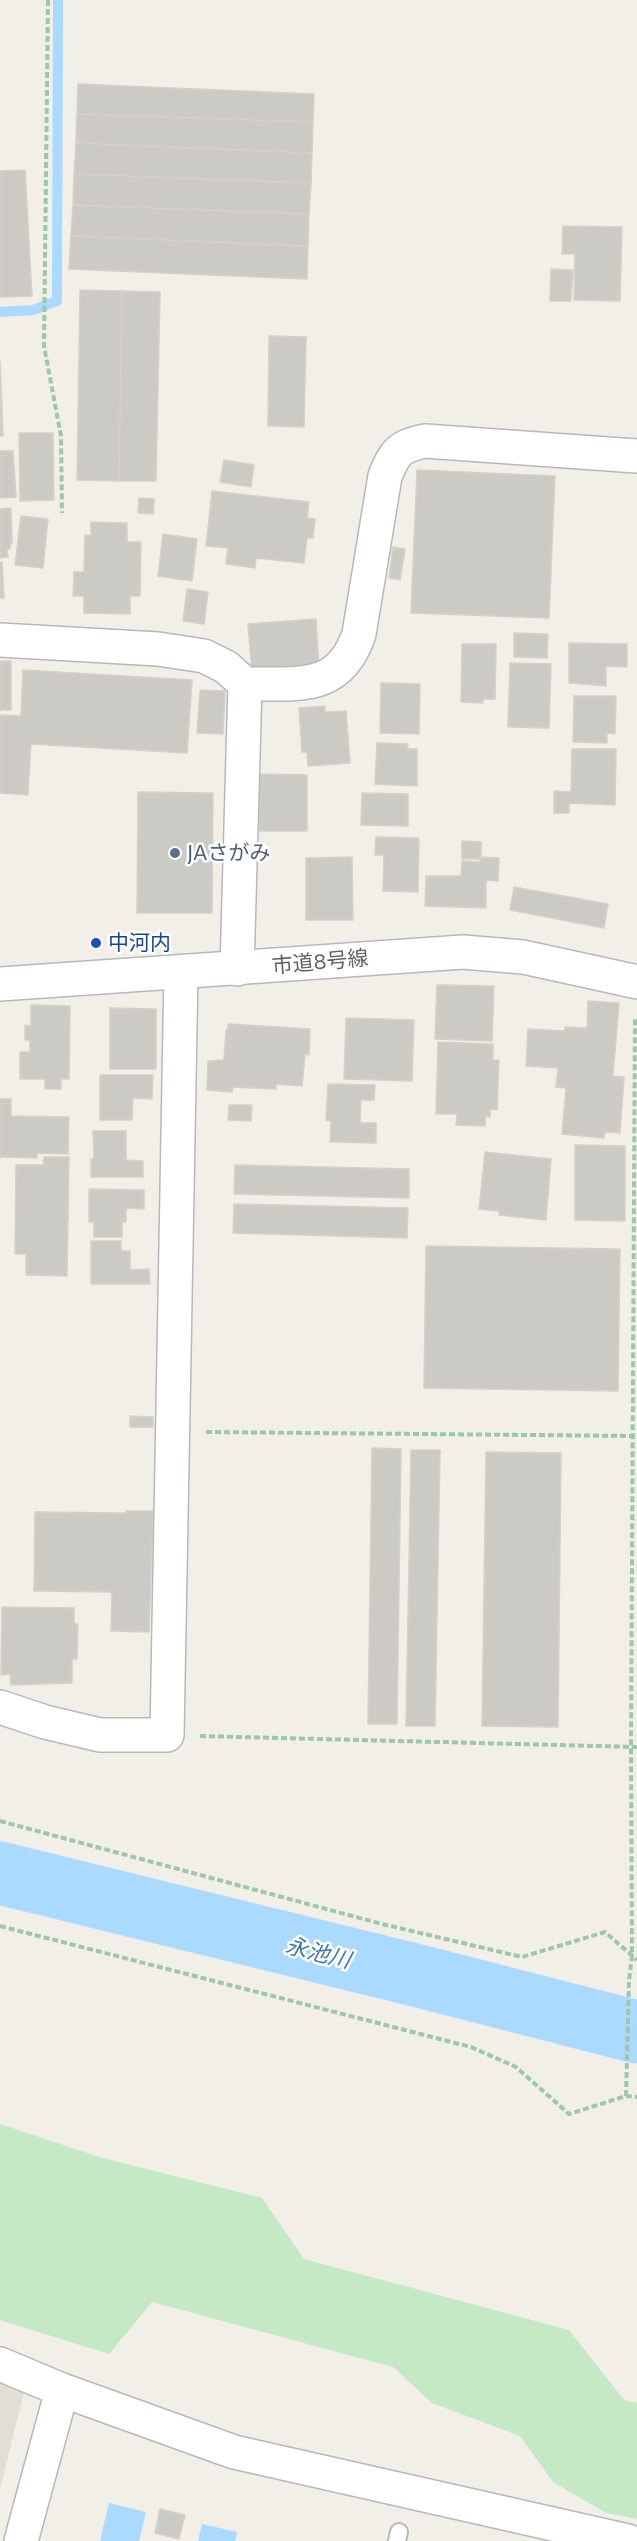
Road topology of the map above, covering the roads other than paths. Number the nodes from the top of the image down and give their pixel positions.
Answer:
1 (637, 456) edge
2 (0, 640) edge
3 (245, 684) junction
4 (237, 969) junction
5 (181, 972) junction
6 (636, 977) edge
7 (0, 984) edge
8 (0, 1707) edge
9 (0, 2364) edge
10 (62, 2390) junction
11 (21, 2541) edge
12 (628, 2541) edge

1 - 3 street
2 - 3 street
3 - 4 street
4 - 5 street, 市道8号線
4 - 6 street, 市道8号線
5 - 7 street, 市道8号線
5 - 8 street
9 - 10 street
10 - 11 street
10 - 12 street

